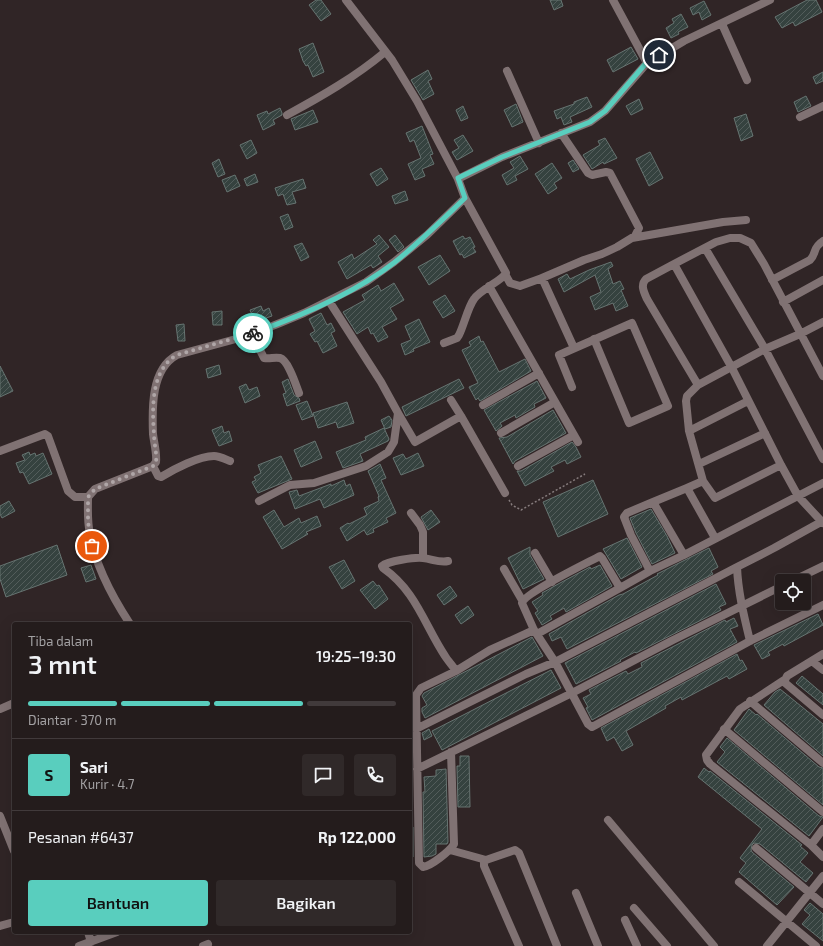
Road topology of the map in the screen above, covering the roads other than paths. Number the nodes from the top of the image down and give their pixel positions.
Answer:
1 (346, 0) edge
2 (613, 0) edge
3 (770, 0) edge
4 (722, 24) junction
5 (385, 52) junction
6 (647, 62) junction
7 (507, 71) dead end
8 (747, 80) dead end
9 (823, 106) edge
10 (287, 115) dead end
11 (800, 117) dead end
12 (561, 133) junction
13 (539, 143) junction
14 (458, 178) junction
15 (465, 198) junction
16 (746, 220) dead end
17 (631, 238) junction
18 (823, 241) edge
19 (705, 248) junction
20 (674, 264) junction
21 (505, 274) junction
22 (542, 278) junction
23 (772, 280) junction
24 (823, 280) edge
25 (488, 286) junction
26 (330, 301) junction
27 (783, 302) junction
28 (823, 322) edge
29 (252, 334) junction
30 (800, 334) junction
31 (594, 339) junction
32 (444, 343) dead end
33 (574, 348) junction
34 (765, 349) junction
35 (821, 365) edge
36 (732, 368) junction
37 (539, 373) junction
38 (823, 376) edge
39 (698, 385) junction
40 (572, 387) dead end
41 (300, 393) dead end
42 (451, 400) dead end
43 (748, 401) junction
44 (555, 402) junction
45 (483, 405) dead end
46 (398, 414) junction
47 (461, 416) junction
48 (689, 431) junction
49 (501, 433) dead end
50 (765, 433) junction
51 (574, 435) junction
52 (578, 442) dead end
53 (0, 451) edge
54 (823, 459) edge
55 (230, 461) dead end
56 (699, 464) junction
57 (781, 465) junction
58 (153, 466) junction
59 (518, 466) dead end
60 (703, 481) junction
61 (823, 483) edge
62 (687, 488) junction
63 (505, 493) road end
64 (798, 496) junction
65 (88, 497) junction
66 (259, 501) dead end
67 (653, 502) junction
68 (411, 513) dead end
69 (822, 523) edge
70 (715, 538) junction
71 (535, 553) dead end
72 (684, 555) junction
73 (423, 558) junction
74 (448, 561) dead end
75 (823, 566) edge
76 (737, 567) junction
77 (504, 569) dead end
78 (650, 571) junction
79 (806, 574) edge
80 (552, 582) junction
81 (620, 588) junction
82 (775, 589) edge
83 (522, 600) junction
84 (823, 605) edge
85 (741, 606) junction
86 (129, 622) edge
87 (535, 632) junction
88 (750, 641) junction
89 (823, 654) edge
90 (555, 662) junction
91 (813, 662) junction
92 (823, 670) edge
93 (456, 671) junction
94 (784, 680) junction
95 (572, 693) junction
96 (750, 701) junction
97 (12, 704) edge
98 (0, 709) edge
99 (823, 715) edge
100 (416, 729) junction
101 (724, 729) junction
102 (451, 752) junction
103 (823, 763) edge
104 (417, 769) junction
105 (823, 812) edge
106 (0, 816) edge
107 (608, 820) dead end
108 (823, 830) edge
109 (811, 845) junction
110 (12, 846) edge
111 (756, 848) dead end
112 (450, 850) junction
113 (823, 857) edge
114 (486, 860) junction
115 (823, 876) edge
116 (739, 882) dead end
117 (576, 893) dead end
118 (809, 893) junction
119 (823, 904) edge
120 (634, 908) dead end
121 (625, 920) dead end
122 (786, 921) junction
123 (12, 923) edge
124 (0, 926) edge
125 (89, 934) edge
126 (112, 934) edge
127 (91, 942) junction
128 (713, 945) edge
129 (78, 946) edge
130 (519, 946) edge
131 (557, 946) edge
132 (598, 946) edge
133 (637, 946) edge
134 (667, 946) edge
135 (767, 946) edge
136 (816, 946) edge

1 - 5 street
2 - 6 street
3 - 4 street
4 - 6 street
4 - 8 street
5 - 10 street
5 - 14 street
6 - 12 street
7 - 13 street
9 - 11 street
12 - 13 street
12 - 17 street
13 - 14 street
14 - 15 street
15 - 21 street
15 - 26 street
16 - 17 street
17 - 22 street
18 - 23 street
19 - 20 street
19 - 23 street
19 - 34 street
20 - 36 street
20 - 39 street
21 - 22 street
21 - 25 street
22 - 33 street
23 - 27 street
24 - 27 street
25 - 32 street
25 - 37 street
26 - 29 street
26 - 46 street
27 - 30 street
28 - 30 street
29 - 41 street
29 - 58 street
30 - 34 street
30 - 35 street
31 - 31 street
31 - 33 street
33 - 40 street
34 - 36 street
34 - 54 street
35 - 38 street
36 - 39 street
36 - 43 street
37 - 44 street
37 - 45 street
39 - 48 street
42 - 47 street
43 - 48 street
43 - 50 street
44 - 49 street
44 - 51 street
46 - 47 street
46 - 66 street
47 - 63 street
48 - 56 street
50 - 56 street
50 - 57 street
51 - 52 street
51 - 59 street
53 - 65 street
55 - 58 street
56 - 60 street
57 - 60 street
57 - 64 street
58 - 65 street
60 - 62 street
61 - 64 street
62 - 67 street
62 - 70 street
64 - 69 street
64 - 70 street
65 - 86 street
67 - 72 street
67 - 78 street
68 - 73 street
69 - 76 street
70 - 72 street
71 - 80 street
72 - 78 street
73 - 74 street
73 - 93 street
75 - 79 street
76 - 85 street
76 - 90 street
77 - 83 street
78 - 81 street
80 - 81 street
80 - 83 street
81 - 87 street
82 - 85 street
83 - 87 street
84 - 88 street
85 - 88 street
85 - 95 street
87 - 90 street
87 - 93 street
88 - 95 street
89 - 91 street
90 - 95 street
90 - 100 street
91 - 92 street
91 - 94 street
93 - 100 street
94 - 96 street
94 - 99 street
95 - 102 street
96 - 101 street
96 - 103 street
97 - 98 street
100 - 104 street
101 - 105 street
101 - 109 street
102 - 104 street
102 - 112 street
104 - 112 street
106 - 110 street
107 - 128 street
108 - 109 street
109 - 113 street
111 - 118 street
112 - 114 street
114 - 130 street
114 - 131 street
115 - 118 street
116 - 122 street
117 - 132 street
118 - 119 street
118 - 122 street
120 - 134 street
121 - 133 street
122 - 135 street
122 - 136 street
123 - 124 street
125 - 127 street
126 - 127 street
127 - 129 street

